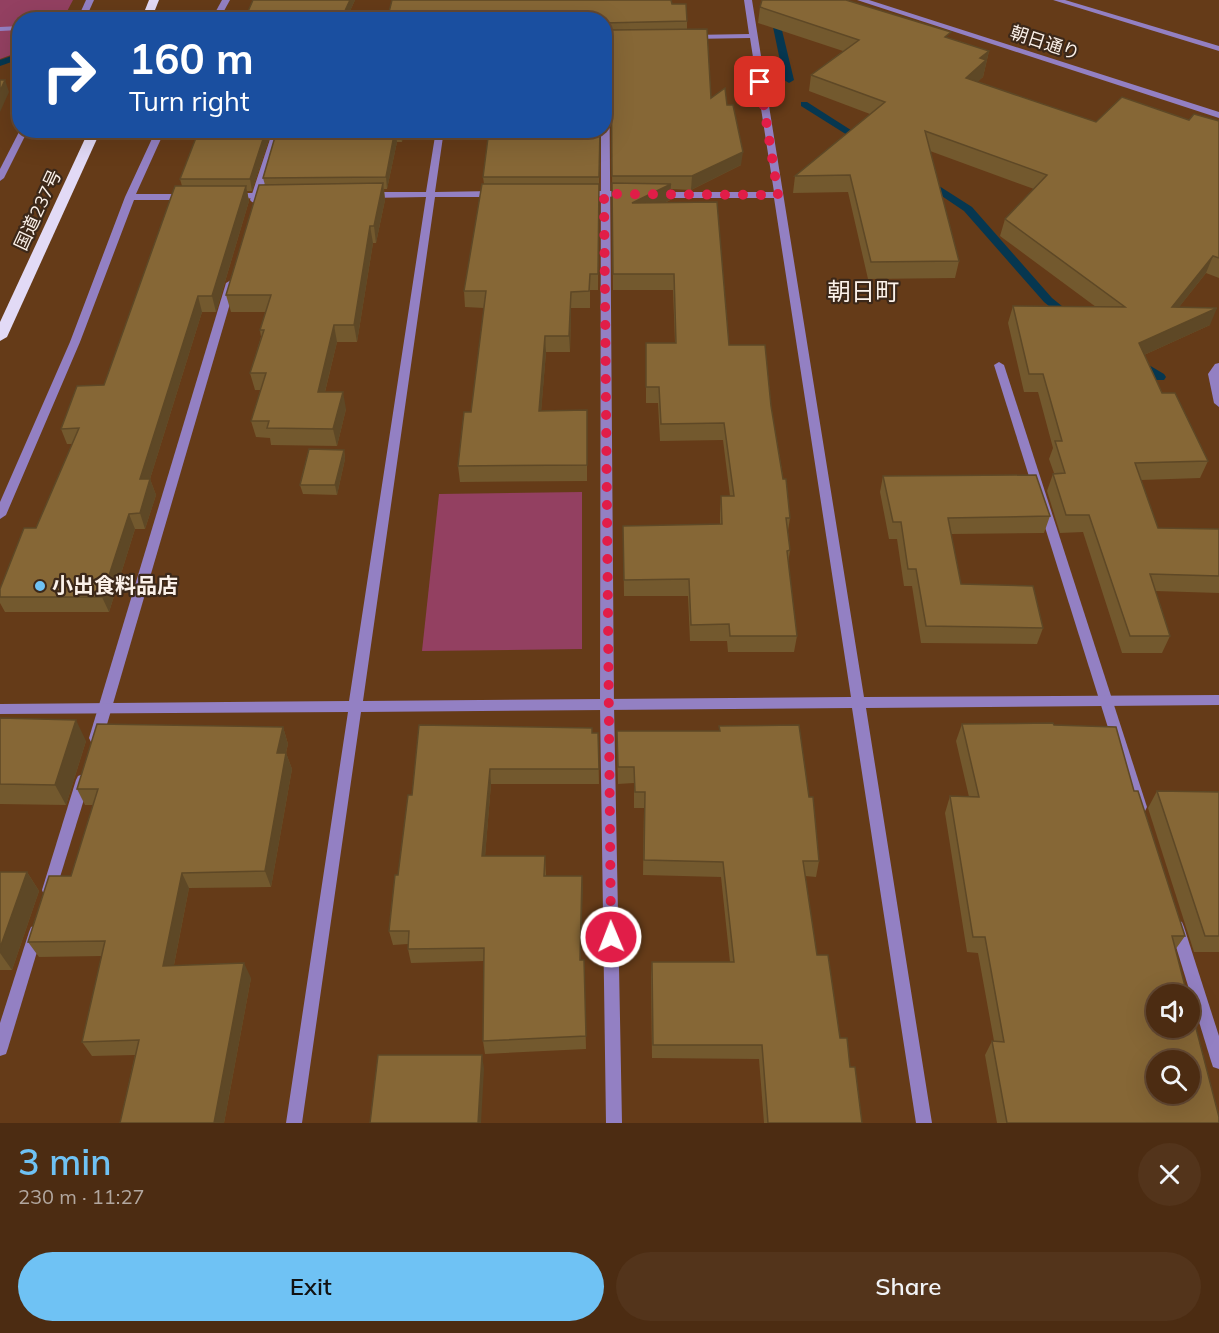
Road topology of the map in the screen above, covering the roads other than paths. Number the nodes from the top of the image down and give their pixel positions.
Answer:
1 (748, 0) edge
2 (861, 0) edge
3 (1058, 0) edge
4 (753, 36) junction
5 (639, 37) edge
6 (685, 37) edge
7 (612, 38) edge
8 (1219, 49) edge
9 (1219, 115) edge
10 (20, 138) edge
11 (91, 138) edge
12 (157, 138) edge
13 (275, 138) edge
14 (439, 138) edge
15 (604, 138) edge
16 (0, 178) edge
17 (431, 194) junction
18 (500, 194) edge
19 (569, 194) edge
20 (604, 194) junction
21 (361, 195) edge
22 (639, 195) edge
23 (650, 195) edge
24 (778, 195) junction
25 (199, 196) edge
26 (222, 196) edge
27 (280, 196) edge
28 (130, 197) junction
29 (255, 202) junction
30 (233, 276) edge
31 (0, 338) edge
32 (999, 365) dead end
33 (1219, 366) edge
34 (1219, 403) edge
35 (0, 515) edge
36 (1107, 700) junction
37 (1219, 700) edge
38 (857, 703) junction
39 (607, 705) junction
40 (354, 706) junction
41 (106, 708) junction
42 (0, 709) edge
43 (1146, 824) edge
44 (46, 901) edge
45 (1173, 914) edge
46 (39, 924) edge
47 (0, 1048) edge
48 (1219, 1061) edge
49 (294, 1123) edge
50 (614, 1123) edge
51 (924, 1123) edge

1 - 4 street
2 - 9 street, 朝日通り
3 - 8 street
4 - 6 street
4 - 24 street
5 - 7 street
10 - 16 street
11 - 31 highway, 国道237号
12 - 28 street
13 - 29 street
14 - 17 street
15 - 20 street
17 - 18 street
17 - 21 street
17 - 40 street
19 - 20 street
20 - 22 street
20 - 39 street
23 - 24 street
24 - 38 street
25 - 28 street
26 - 29 street
27 - 29 street
28 - 35 street
30 - 41 street
32 - 36 street
33 - 34 street
36 - 37 street
36 - 38 street
36 - 43 street
38 - 39 street
38 - 51 street
39 - 40 street
39 - 50 street
40 - 41 street
40 - 49 street
41 - 42 street
41 - 44 street
45 - 48 street
46 - 47 street

